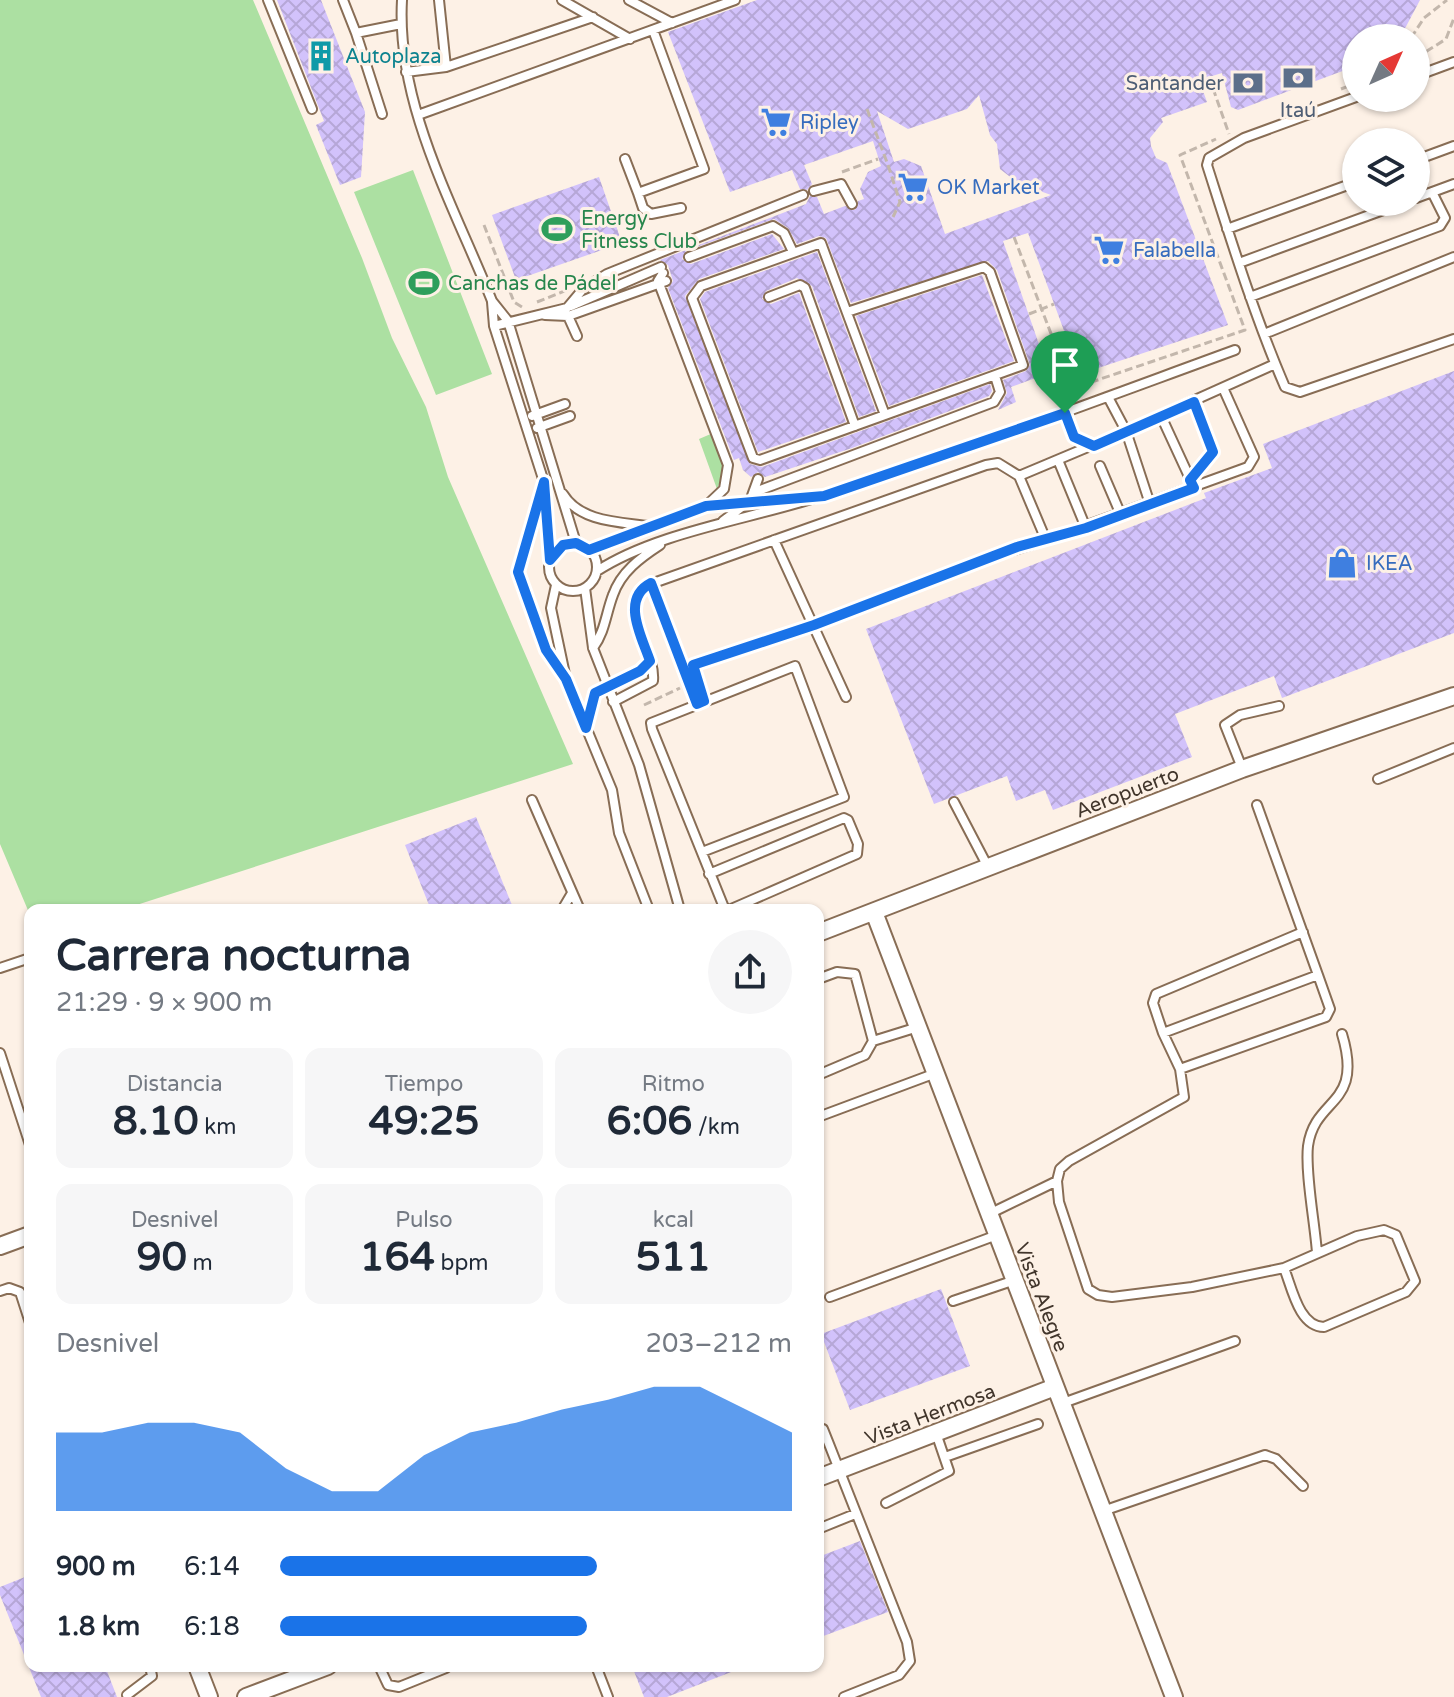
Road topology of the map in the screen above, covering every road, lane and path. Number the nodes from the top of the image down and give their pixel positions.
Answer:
1 (268, 0) edge
2 (343, 0) edge
3 (402, 0) edge
4 (439, 0) edge
5 (562, 0) edge
6 (629, 0) edge
7 (735, 0) edge
8 (1447, 0) edge
9 (593, 17) junction
10 (1454, 18) edge
11 (672, 23) junction
12 (401, 24) junction
13 (1420, 24) edge
14 (653, 30) junction
15 (356, 33) junction
16 (630, 39) junction
17 (1430, 49) edge
18 (1454, 62) edge
19 (446, 67) junction
20 (1430, 71) edge
21 (406, 72) junction
22 (1209, 77) dead end
23 (1342, 102) edge
24 (312, 109) dead end
25 (867, 109) dead end
26 (382, 114) dead end
27 (418, 115) junction
28 (1242, 130) dead end
29 (1229, 135) junction
30 (1454, 146) edge
31 (1430, 155) edge
32 (625, 159) dead end
33 (878, 159) dead end
34 (838, 173) dead end
35 (1454, 184) edge
36 (1342, 187) edge
37 (814, 191) dead end
38 (1432, 192) joint
39 (638, 193) junction
40 (803, 195) dead end
41 (852, 204) dead end
42 (681, 208) dead end
43 (1367, 216) edge
44 (893, 217) dead end
45 (484, 225) dead end
46 (1227, 229) junction
47 (1014, 237) dead end
48 (793, 252) junction
49 (689, 257) dead end
50 (1454, 257) edge
51 (1239, 263) junction
52 (663, 274) junction
53 (571, 288) dead end
54 (769, 297) dead end
55 (1250, 297) junction
56 (492, 301) junction
57 (1054, 304) dead end
58 (568, 312) junction
59 (847, 312) junction
60 (1029, 314) dead end
61 (508, 321) junction
62 (494, 326) junction
63 (1264, 334) junction
64 (577, 336) dead end
65 (1454, 339) edge
66 (1235, 350) dead end
67 (1275, 364) junction
68 (995, 376) junction
69 (1068, 390) junction
70 (1224, 390) junction
71 (1108, 397) junction
72 (1194, 402) junction
73 (565, 404) dead end
74 (1065, 413) junction
75 (535, 415) junction
76 (885, 415) junction
77 (570, 416) dead end
78 (1161, 416) junction
79 (525, 418) junction
80 (855, 426) junction
81 (539, 427) junction
82 (529, 431) junction
83 (1126, 431) junction
84 (1094, 446) junction
85 (1058, 460) junction
86 (1100, 466) dead end
87 (1019, 476) junction
88 (758, 479) dead end
89 (544, 482) junction
90 (556, 483) junction
91 (1192, 484) junction
92 (755, 492) junction
93 (824, 496) junction
94 (750, 501) junction
95 (1150, 504) junction
96 (706, 506) junction
97 (1121, 515) junction
98 (715, 525) junction
99 (649, 527) junction
100 (1086, 528) junction
101 (774, 540) junction
102 (1046, 540) junction
103 (665, 541) junction
104 (576, 543) junction
105 (589, 550) junction
106 (550, 560) junction
107 (597, 571) junction
108 (651, 583) junction
109 (556, 585) junction
110 (585, 588) junction
111 (814, 625) junction
112 (593, 648) junction
113 (650, 661) junction
114 (688, 670) junction
115 (566, 679) junction
116 (607, 685) junction
117 (1454, 696) edge
118 (846, 697) dead end
119 (613, 702) junction
120 (700, 702) junction
121 (644, 705) dead end
122 (1279, 706) dead end
123 (586, 728) junction
124 (1454, 748) edge
125 (1242, 769) junction
126 (1378, 779) dead end
127 (532, 800) dead end
128 (954, 802) dead end
129 (1257, 805) dead end
130 (702, 852) junction
131 (988, 868) junction
132 (709, 874) junction
133 (572, 893) junction
134 (566, 904) edge
135 (577, 904) edge
136 (647, 904) edge
137 (678, 904) edge
138 (724, 904) edge
139 (741, 904) edge
140 (874, 912) junction
141 (824, 931) edge
142 (1303, 932) junction
143 (24, 960) edge
144 (0, 968) edge
145 (1318, 975) junction
146 (824, 977) edge
147 (918, 1027) junction
148 (1163, 1033) junction
149 (1342, 1034) dead end
150 (873, 1041) junction
151 (0, 1053) edge
152 (1180, 1069) junction
153 (824, 1072) edge
154 (936, 1073) junction
155 (824, 1115) edge
156 (24, 1127) edge
157 (1057, 1181) junction
158 (989, 1214) junction
159 (997, 1235) junction
160 (24, 1238) edge
161 (0, 1246) edge
162 (1317, 1253) junction
163 (1284, 1268) junction
164 (1015, 1280) junction
165 (0, 1291) edge
166 (830, 1297) dead end
167 (953, 1301) dead end
168 (24, 1304) edge
169 (1235, 1341) dead end
170 (1055, 1387) junction
171 (1063, 1403) junction
172 (1038, 1424) dead end
173 (824, 1432) edge
174 (936, 1433) junction
175 (945, 1457) junction
176 (839, 1470) junction
177 (824, 1476) edge
178 (1303, 1486) dead end
179 (886, 1503) dead end
180 (1103, 1511) junction
181 (855, 1514) junction
182 (824, 1527) edge
183 (151, 1672) edge
184 (199, 1672) edge
185 (312, 1672) edge
186 (382, 1672) edge
187 (436, 1672) edge
188 (598, 1672) edge
189 (127, 1695) dead end
190 (209, 1697) edge
191 (246, 1697) edge
192 (608, 1697) edge
193 (844, 1697) edge
194 (1174, 1697) edge

1 - 24 lane
2 - 15 lane
3 - 12 lane
4 - 19 lane
5 - 9 lane
6 - 11 lane
7 - 11 lane
8 - 13 path
9 - 16 lane
9 - 19 lane
10 - 17 path
11 - 14 lane
12 - 15 lane
12 - 21 lane
14 - 16 lane
14 - 39 lane
15 - 26 lane
16 - 27 lane
18 - 20 lane
19 - 21 lane
21 - 27 lane
22 - 29 path
23 - 46 lane
25 - 44 path, bridge
27 - 56 lane
28 - 29 path
29 - 69 path
30 - 31 lane
32 - 39 lane
33 - 34 path
35 - 38 lane
36 - 46 lane
37 - 41 lane
38 - 55 lane
39 - 42 lane
40 - 58 lane
43 - 51 lane
45 - 53 path
46 - 51 lane
47 - 69 path
48 - 49 lane
48 - 59 lane
48 - 80 lane
50 - 63 lane
51 - 55 lane
52 - 58 lane
52 - 58 lane
52 - 96 lane
54 - 80 lane
55 - 63 lane
56 - 61 lane
56 - 62 lane
57 - 60 path, bridge
58 - 61 lane
58 - 64 lane
59 - 68 lane
59 - 76 lane
61 - 62 lane
61 - 75 lane
62 - 79 lane
63 - 67 lane
65 - 67 lane
66 - 71 lane
67 - 70 lane
68 - 76 lane
68 - 92 lane
69 - 74 path
70 - 72 lane
70 - 91 lane
71 - 74 lane
71 - 83 lane
72 - 78 lane
72 - 91 lane
73 - 75 lane
74 - 84 path
74 - 93 lane
75 - 79 lane
75 - 81 lane
76 - 80 lane
77 - 81 lane
78 - 83 lane
78 - 91 lane
79 - 82 lane
81 - 82 lane
81 - 90 lane
82 - 89 lane
83 - 84 lane
83 - 95 lane
84 - 85 lane
85 - 87 lane
85 - 100 lane
86 - 97 lane
87 - 101 lane
87 - 102 lane
88 - 92 lane
89 - 106 lane
89 - 115 lane
90 - 99 lane
90 - 104 lane
91 - 95 lane
92 - 94 lane
93 - 94 lane
93 - 98 lane
94 - 96 lane
94 - 98 lane
95 - 97 lane
96 - 99 lane
97 - 100 lane
98 - 103 lane
99 - 105 lane
100 - 102 lane
101 - 108 lane
101 - 111 lane
102 - 111 lane
103 - 107 lane
103 - 112 lane
104 - 105 lane
104 - 106 lane
105 - 107 lane
106 - 109 lane
107 - 110 lane
108 - 113 lane
108 - 114 lane
109 - 110 lane
109 - 115 lane
110 - 112 lane
111 - 114 lane
111 - 118 lane
112 - 116 lane
113 - 116 lane
113 - 119 lane
114 - 120 lane
114 - 121 path
115 - 123 lane
116 - 119 lane
116 - 123 lane
117 - 125 street, Aeropuerto
119 - 137 lane
120 - 130 lane
120 - 130 lane
122 - 125 lane
123 - 136 lane
124 - 126 lane
125 - 131 street, Aeropuerto
127 - 133 lane
128 - 131 lane
129 - 142 lane
130 - 132 lane
131 - 140 street, Aeropuerto
132 - 138 lane
132 - 139 lane
133 - 134 lane
133 - 135 lane
140 - 141 street, Aeropuerto
140 - 147 street, Vista Alegre
142 - 145 lane
142 - 148 lane
143 - 144 lane
145 - 148 lane
145 - 152 lane
146 - 150 lane
147 - 150 lane
147 - 154 street, Vista Alegre
148 - 152 lane
149 - 162 lane
150 - 153 lane
151 - 156 lane
152 - 157 lane
154 - 155 lane
154 - 158 street, Vista Alegre
157 - 158 lane
157 - 163 lane
158 - 159 street, Vista Alegre
159 - 164 street, Vista Alegre
159 - 166 lane
160 - 161 street
162 - 163 lane
162 - 163 lane
164 - 167 lane
164 - 170 street, Vista Alegre
165 - 168 lane
169 - 171 lane
170 - 171 street, Vista Alegre
170 - 174 street, Vista Hermosa
171 - 180 street, Vista Alegre
172 - 175 lane
173 - 176 lane
174 - 175 lane
174 - 176 street, Vista Hermosa
175 - 179 lane
176 - 177 street, Vista Hermosa
176 - 181 lane
178 - 180 lane
180 - 194 street, Vista Alegre
181 - 182 lane
181 - 193 lane
183 - 189 lane
184 - 190 street
185 - 191 street
186 - 187 lane
188 - 192 lane

